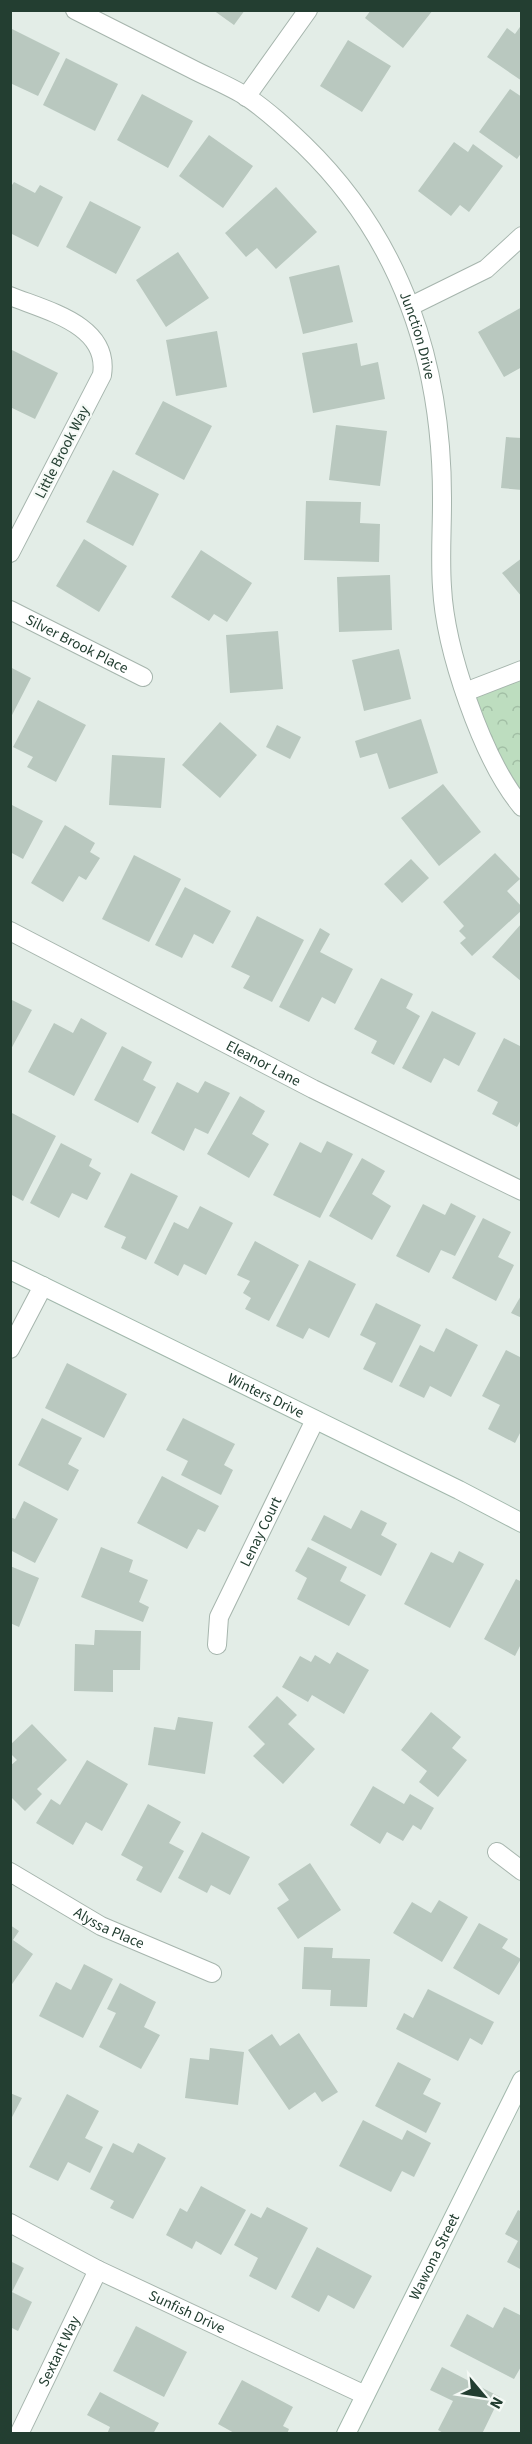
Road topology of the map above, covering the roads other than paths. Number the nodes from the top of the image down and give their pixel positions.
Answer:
1 (75, 10) edge
2 (308, 10) edge
3 (246, 96) junction
4 (522, 236) edge
5 (10, 296) edge
6 (411, 306) junction
7 (10, 553) edge
8 (10, 610) edge
9 (522, 670) edge
10 (143, 677) dead end
11 (465, 692) junction
12 (522, 807) edge
13 (10, 931) edge
14 (522, 1191) edge
15 (10, 1270) edge
16 (43, 1286) junction
17 (10, 1349) edge
18 (315, 1420) junction
19 (522, 1523) edge
20 (217, 1645) dead end
21 (497, 1852) dead end
22 (10, 1872) edge
23 (522, 1872) edge
24 (212, 1973) dead end
25 (522, 2080) edge
26 (10, 2223) edge
27 (98, 2270) junction
28 (365, 2395) junction
29 (19, 2433) edge
30 (346, 2433) edge

1 - 3 street, Junction Drive
2 - 3 street
3 - 6 street, Junction Drive
4 - 6 street
5 - 7 street, Little Brook Way
6 - 11 street, Junction Drive
8 - 10 street, Silver Brook Place
9 - 11 street
11 - 12 street, Junction Drive
13 - 14 street, Eleanor Lane
15 - 16 street, Winters Drive
16 - 17 street
16 - 18 street, Winters Drive
18 - 19 street, Winters Drive
18 - 20 street, Lenay Court
21 - 23 street
22 - 24 street, Alyssa Place
25 - 28 street, Wawona Street
26 - 27 street, Sunfish Drive
27 - 28 street, Sunfish Drive
27 - 29 street, Sextant Way
28 - 30 street, Wawona Street

